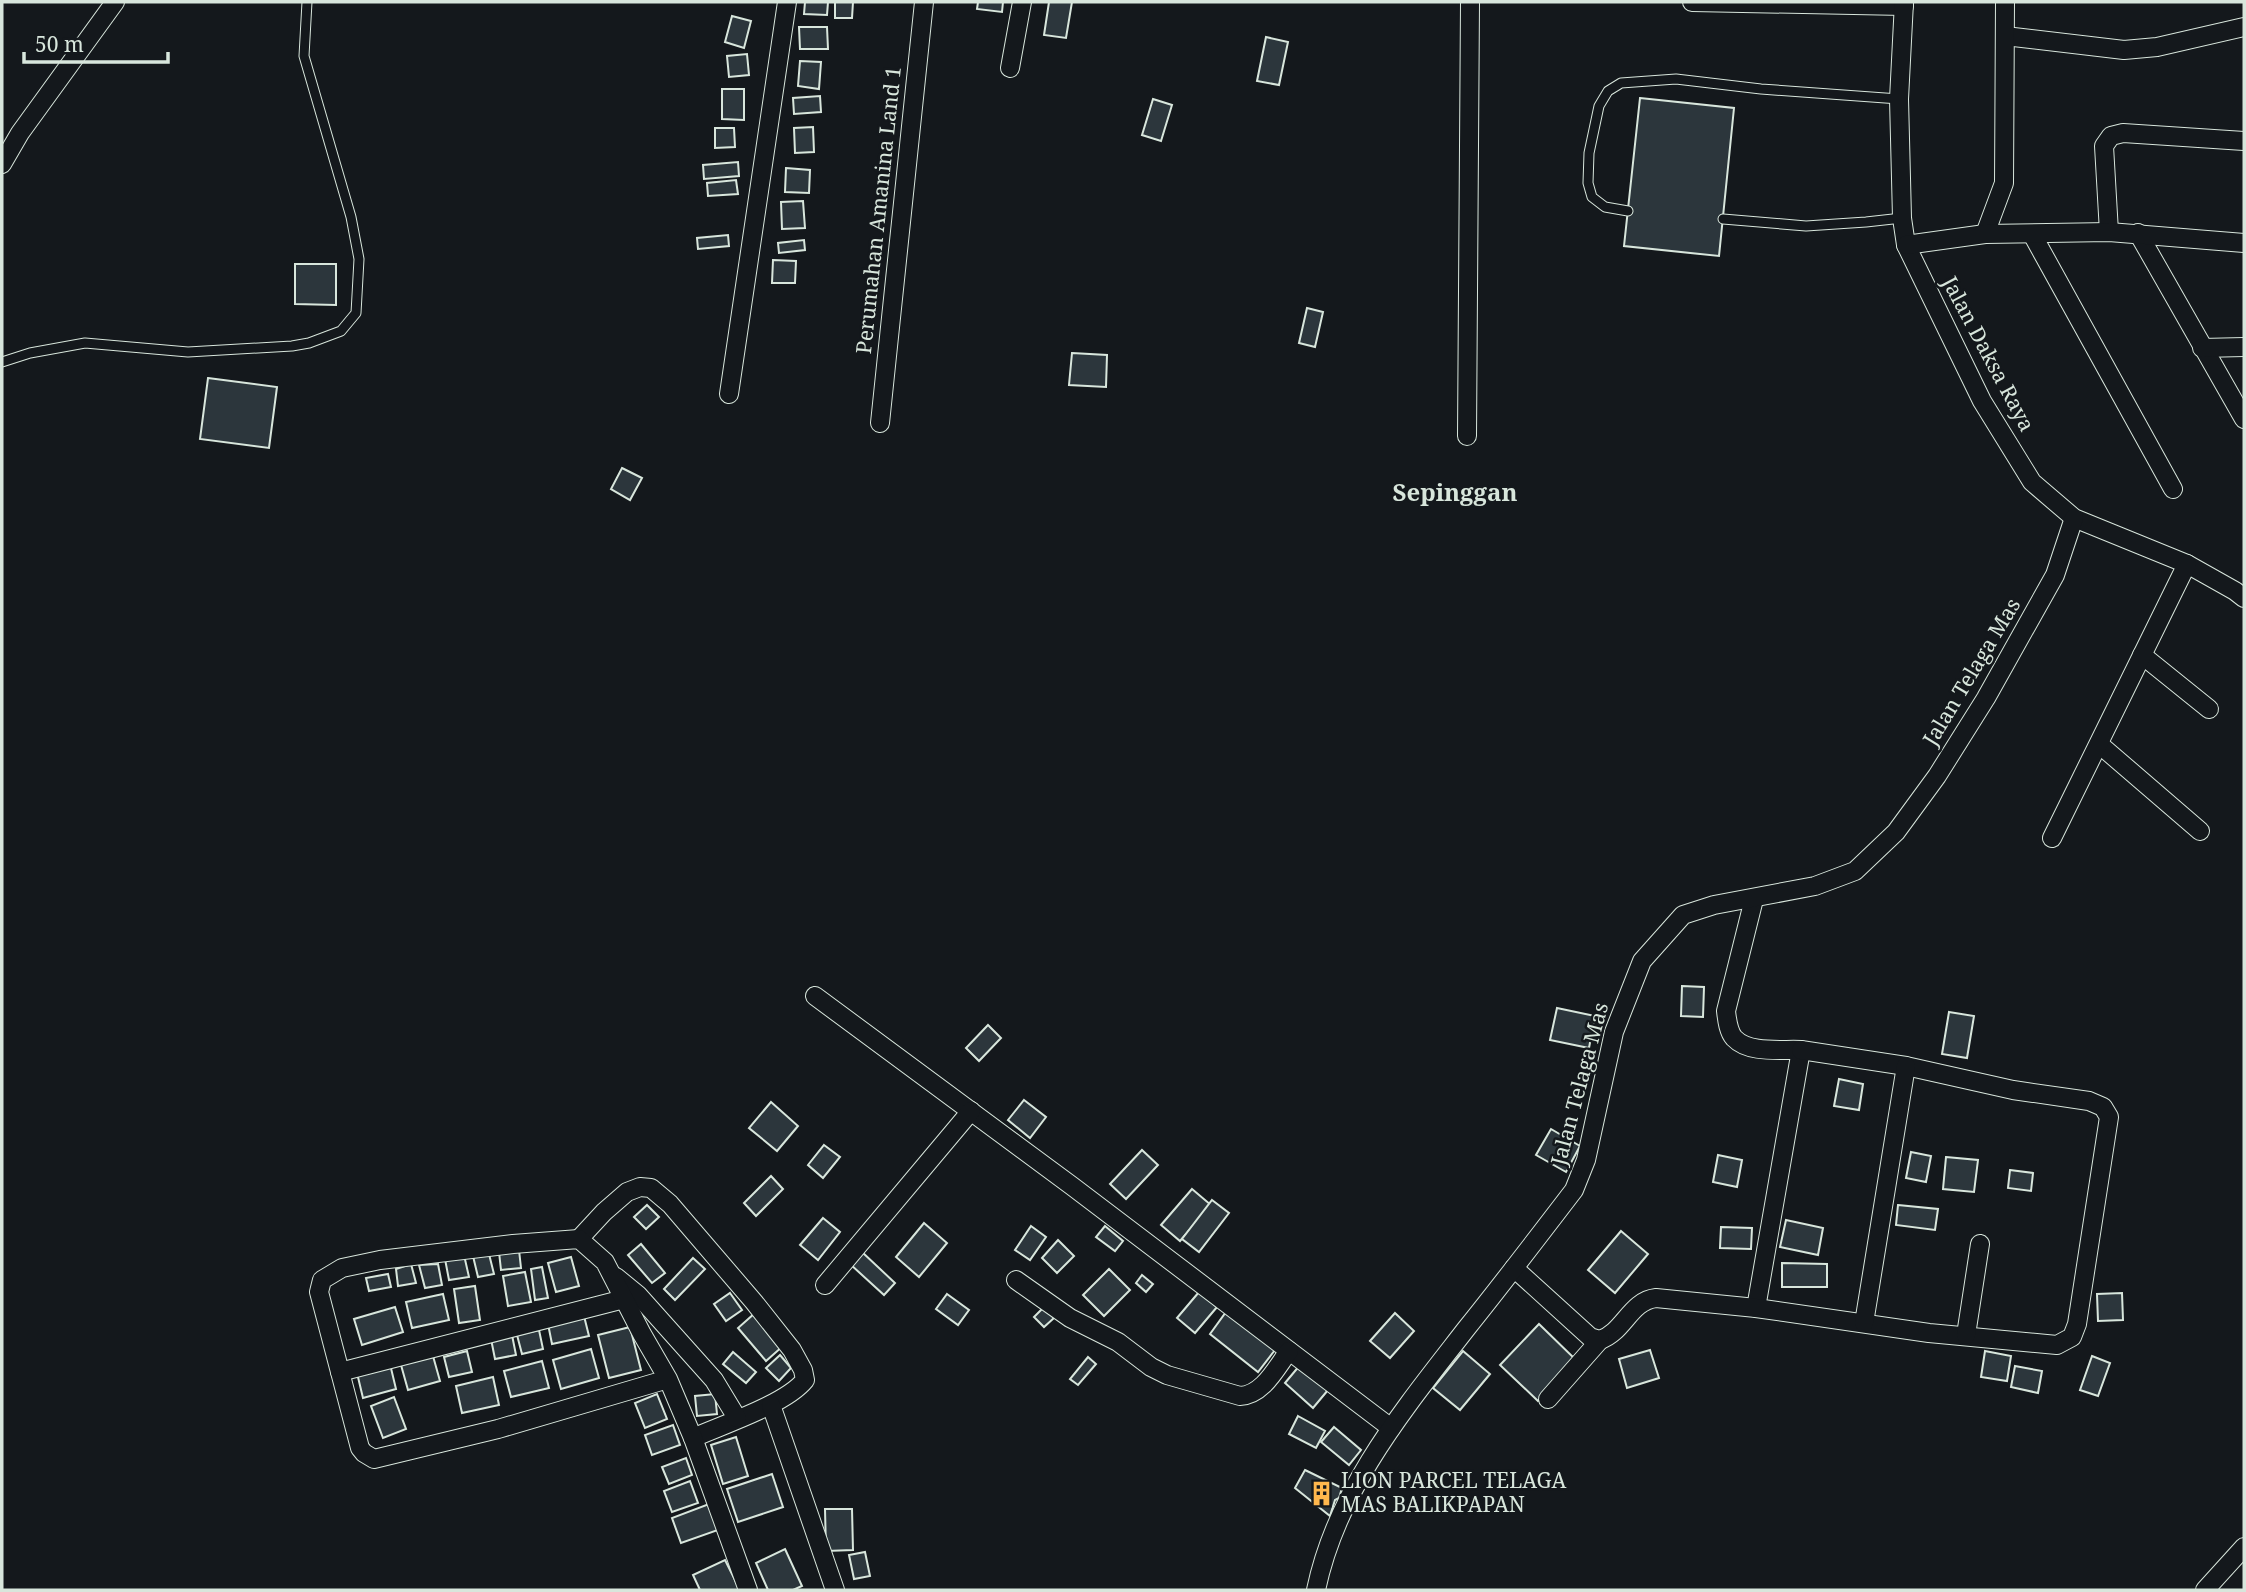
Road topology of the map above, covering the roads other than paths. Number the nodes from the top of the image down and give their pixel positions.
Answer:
1 (115, 2) edge
2 (307, 2) edge
3 (787, 2) edge
4 (924, 2) edge
5 (1022, 2) edge
6 (1470, 2) edge
7 (1692, 2) edge
8 (2005, 2) edge
9 (1904, 4) edge
10 (2244, 26) edge
11 (2005, 36) junction
12 (1010, 68) dead end
13 (1899, 99) junction
14 (2244, 141) edge
15 (2, 164) edge
16 (1628, 211) dead end
17 (1902, 218) junction
18 (1723, 219) dead end
19 (2109, 232) junction
20 (2138, 233) junction
21 (1985, 234) junction
22 (2032, 234) junction
23 (2244, 243) edge
24 (1906, 245) junction
25 (2244, 347) edge
26 (2202, 348) junction
27 (2, 362) edge
28 (729, 394) dead end
29 (2244, 419) edge
30 (880, 423) dead end
31 (1467, 436) dead end
32 (2173, 489) dead end
33 (2074, 518) junction
34 (2187, 564) junction
35 (2244, 598) edge
36 (2142, 656) junction
37 (2209, 709) dead end
38 (2099, 744) junction
39 (2200, 831) dead end
40 (2052, 838) dead end
41 (1754, 899) junction
42 (815, 996) dead end
43 (1801, 1050) junction
44 (1906, 1066) junction
45 (971, 1111) junction
46 (579, 1239) junction
47 (1980, 1244) dead end
48 (1514, 1268) junction
49 (614, 1275) junction
50 (1016, 1280) dead end
51 (825, 1285) dead end
52 (624, 1299) junction
53 (1756, 1308) junction
54 (1864, 1323) junction
55 (1966, 1335) junction
56 (1600, 1340) junction
57 (1289, 1351) junction
58 (340, 1371) junction
59 (668, 1379) junction
60 (1549, 1399) dead end
61 (771, 1405) junction
62 (737, 1418) junction
63 (1391, 1428) junction
64 (693, 1438) junction
65 (2244, 1547) edge
66 (748, 1590) edge
67 (835, 1590) edge
68 (1316, 1590) edge
69 (2205, 1590) edge

1 - 15 street
2 - 27 lane
3 - 28 street
4 - 30 street, Perumahan Amanina Land 1
5 - 12 street
6 - 31 street
7 - 9 street
8 - 11 street
9 - 13 street, Jalan Daksa Raya
10 - 11 street
11 - 21 street
13 - 16 lane
13 - 17 street, Jalan Daksa Raya
14 - 19 street
17 - 18 lane
17 - 24 street, Jalan Daksa Raya
19 - 20 street
19 - 22 street
20 - 23 street
20 - 26 street
21 - 22 street
21 - 24 street
22 - 32 street
24 - 33 street, Jalan Daksa Raya
25 - 26 street
26 - 29 street
33 - 34 street, Jalan Daksa Raya
33 - 41 street, Jalan Telaga Mas
34 - 35 street, Jalan Daksa Raya
34 - 36 street
36 - 37 street
36 - 38 street
38 - 39 street
38 - 40 street
41 - 43 street
41 - 48 street, Jalan Telaga Mas
42 - 45 street
43 - 44 street
43 - 53 street
44 - 54 street
44 - 55 street
45 - 51 street
45 - 57 street
46 - 49 street
46 - 58 street
46 - 61 street
47 - 55 street
48 - 56 street
48 - 63 street, Jalan Telaga Mas
49 - 52 street
49 - 62 street
50 - 57 street
52 - 58 street
52 - 59 street
53 - 54 street
53 - 56 street
54 - 55 street
56 - 60 street
57 - 63 street
58 - 59 street
59 - 64 street
61 - 62 street
61 - 67 street
62 - 64 street
63 - 68 street, Jalan Telaga Mas
64 - 66 street
65 - 69 street

